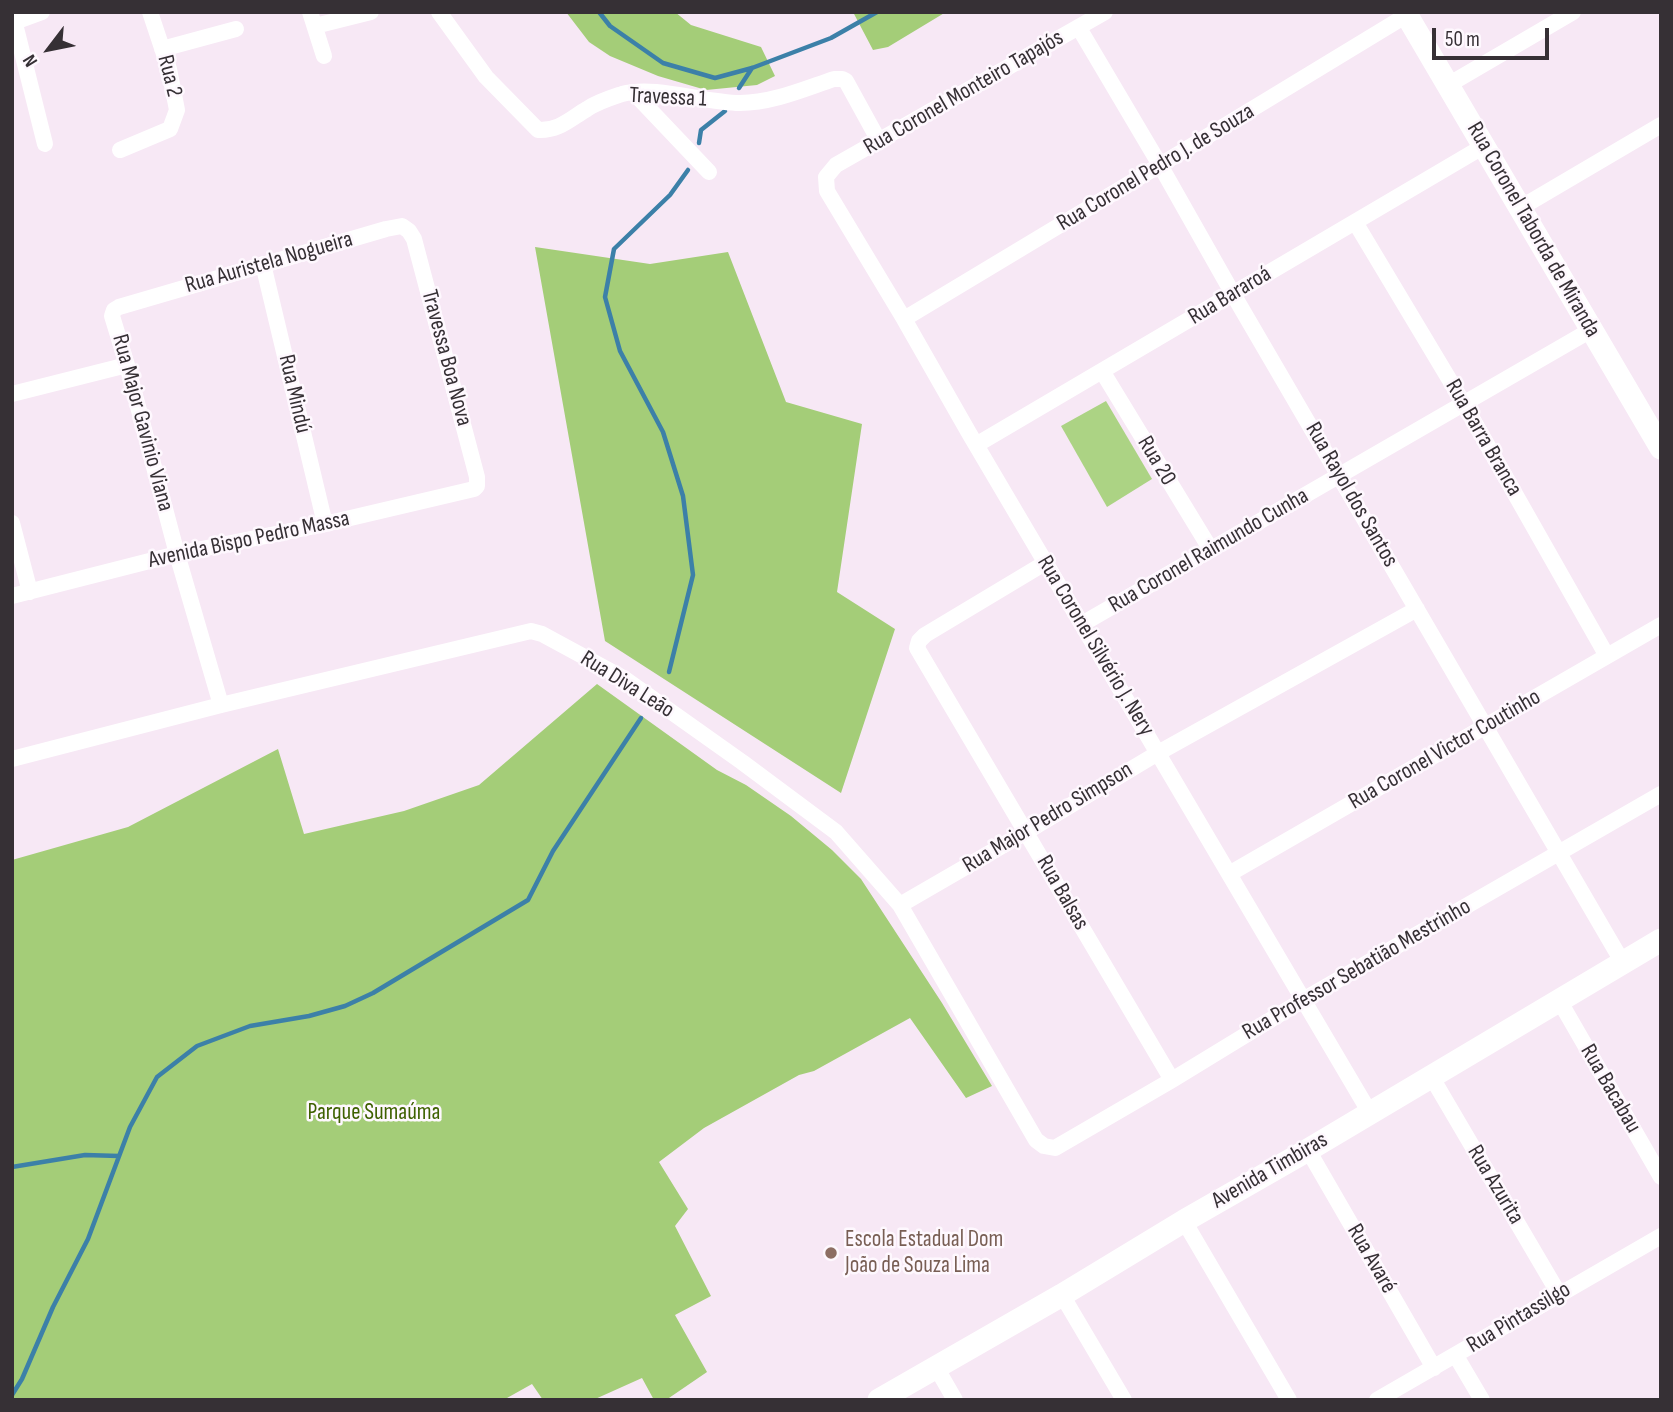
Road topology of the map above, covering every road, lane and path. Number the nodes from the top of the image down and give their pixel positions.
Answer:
1 (42, 12) edge
2 (150, 12) edge
3 (372, 12) edge
4 (439, 12) edge
5 (1105, 12) edge
6 (1573, 12) edge
7 (355, 14) edge
8 (1406, 14) edge
9 (13, 19) edge
10 (313, 19) edge
11 (1079, 28) junction
12 (236, 29) dead end
13 (162, 49) junction
14 (324, 56) dead end
15 (1448, 85) junction
16 (633, 92) junction
17 (1659, 130) edge
18 (878, 141) junction
19 (45, 144) dead end
20 (1484, 146) junction
21 (121, 150) dead end
22 (1160, 165) junction
23 (709, 172) dead end
24 (827, 177) joint
25 (1520, 208) junction
26 (1355, 222) junction
27 (414, 239) joint
28 (263, 264) junction
29 (1233, 294) junction
30 (119, 307) joint
31 (904, 319) junction
32 (1591, 330) junction
33 (127, 365) junction
34 (1102, 372) junction
35 (12, 394) edge
36 (1464, 404) junction
37 (976, 445) junction
38 (1661, 449) edge
39 (1339, 476) junction
40 (477, 477) joint
41 (12, 523) edge
42 (325, 524) junction
43 (1211, 550) junction
44 (177, 554) junction
45 (1045, 563) junction
46 (30, 592) junction
47 (12, 596) edge
48 (1417, 609) junction
49 (1082, 624) junction
50 (1661, 625) edge
51 (1607, 656) junction
52 (221, 705) junction
53 (1485, 726) junction
54 (1158, 753) junction
55 (12, 759) edge
56 (1661, 794) edge
57 (1026, 832) junction
58 (1559, 853) junction
59 (1229, 874) junction
60 (900, 905) junction
61 (1661, 940) edge
62 (1623, 963) junction
63 (1303, 1000) junction
64 (1559, 1000) junction
65 (1431, 1076) junction
66 (1172, 1080) junction
67 (1370, 1113) junction
68 (1055, 1148) joint
69 (1308, 1150) junction
70 (1661, 1177) edge
71 (1184, 1221) junction
72 (1661, 1236) edge
73 (1559, 1294) junction
74 (1062, 1295) junction
75 (1456, 1356) junction
76 (936, 1367) junction
77 (1434, 1368) junction
78 (878, 1400) edge
79 (955, 1400) edge
80 (1125, 1400) edge
81 (1289, 1400) edge
82 (1377, 1400) edge
83 (1482, 1400) edge

1 - 9 street
2 - 13 street, Rua 2
3 - 7 street
4 - 16 street, Travessa 1
5 - 11 street, Rua Coronel Monteiro Tapajós
6 - 15 street
7 - 10 street
8 - 15 street, Rua Coronel Taborda de Miranda
8 - 22 street, Rua Coronel Pedro J. de Souza
9 - 19 street
10 - 14 street
11 - 18 street, Rua Coronel Monteiro Tapajós
11 - 22 street, Rua Rayol dos Santos
12 - 13 street
13 - 21 street, Rua 2
15 - 20 street, Rua Coronel Taborda de Miranda
16 - 18 street, Travessa 1
16 - 23 street
17 - 25 street
18 - 24 street, Rua Coronel Monteiro Tapajós
20 - 25 street, Rua Coronel Taborda de Miranda
20 - 26 street, Rua Bararoá
22 - 29 street, Rua Rayol dos Santos
22 - 31 street, Rua Coronel Pedro J. de Souza
24 - 31 street, Rua Coronel Silvério J. Nery
25 - 32 street, Rua Coronel Taborda de Miranda
26 - 29 street, Rua Bararoá
26 - 36 street, Rua Barra Branca
27 - 28 street, Rua Auristela Nogueira
27 - 40 street, Travessa Boa Nova
28 - 30 street, Rua Auristela Nogueira
28 - 42 street, Rua Mindú
29 - 34 street, Rua Bararoá
29 - 39 street, Rua Rayol dos Santos
30 - 33 street, Rua Major Gavinio Viana
31 - 37 street, Rua Coronel Silvério J. Nery
32 - 36 street, Rua Coronel Raimundo Cunha
32 - 38 street, Rua Coronel Taborda de Miranda
33 - 35 street
33 - 44 street, Rua Major Gavinio Viana
34 - 37 street, Rua Bararoá
34 - 43 street, Rua 20
36 - 39 street, Rua Coronel Raimundo Cunha
36 - 51 street, Rua Barra Branca
37 - 45 street, Rua Coronel Silvério J. Nery
39 - 43 street, Rua Coronel Raimundo Cunha
39 - 48 street, Rua Rayol dos Santos
40 - 42 street, Avenida Bispo Pedro Massa
41 - 46 street
42 - 44 street, Avenida Bispo Pedro Massa
43 - 49 street, Rua Coronel Raimundo Cunha
44 - 46 street, Avenida Bispo Pedro Massa
44 - 52 street, Rua Major Gavinio Viana
45 - 49 street, Rua Coronel Silvério J. Nery
45 - 57 street, Rua Balsas
46 - 47 street, Avenida Bispo Pedro Massa
48 - 53 street, Rua Rayol dos Santos
48 - 54 street, Rua Major Pedro Simpson
49 - 54 street, Rua Coronel Silvério J. Nery
50 - 51 street, Rua Coronel Victor Coutinho
51 - 53 street, Rua Coronel Victor Coutinho
52 - 55 street, Rua Diva Leão
52 - 60 street, Rua Diva Leão
53 - 58 street, Rua Rayol dos Santos
53 - 59 street, Rua Coronel Victor Coutinho
54 - 57 street, Rua Major Pedro Simpson
54 - 59 street, Rua Coronel Silvério J. Nery
56 - 58 street, Rua Professor Sebatião Mestrinho
57 - 60 street, Rua Major Pedro Simpson
57 - 66 street, Rua Balsas
58 - 62 street, Rua Rayol dos Santos
58 - 63 street, Rua Professor Sebatião Mestrinho
59 - 63 street, Rua Coronel Silvério J. Nery
60 - 68 street, Rua Diva Leão
61 - 62 street, Avenida Timbiras
62 - 64 street, Avenida Timbiras
63 - 66 street, Rua Professor Sebatião Mestrinho
63 - 67 street, Rua Coronel Silvério J. Nery
64 - 65 street, Avenida Timbiras
64 - 70 street, Rua Bacabau
65 - 67 street, Avenida Timbiras
65 - 73 street, Rua Azurita
66 - 68 street, Rua Professor Sebatião Mestrinho
67 - 69 street, Avenida Timbiras
69 - 71 street, Avenida Timbiras
69 - 77 street, Rua Avaré
71 - 74 street, Avenida Timbiras
71 - 81 street
72 - 73 street, Rua Pintassilgo
73 - 75 street, Rua Pintassilgo
74 - 76 street, Avenida Timbiras
74 - 80 street
75 - 77 street, Rua Pintassilgo
75 - 83 street
76 - 78 street, Avenida Timbiras
76 - 79 street
77 - 82 street, Rua Pintassilgo

